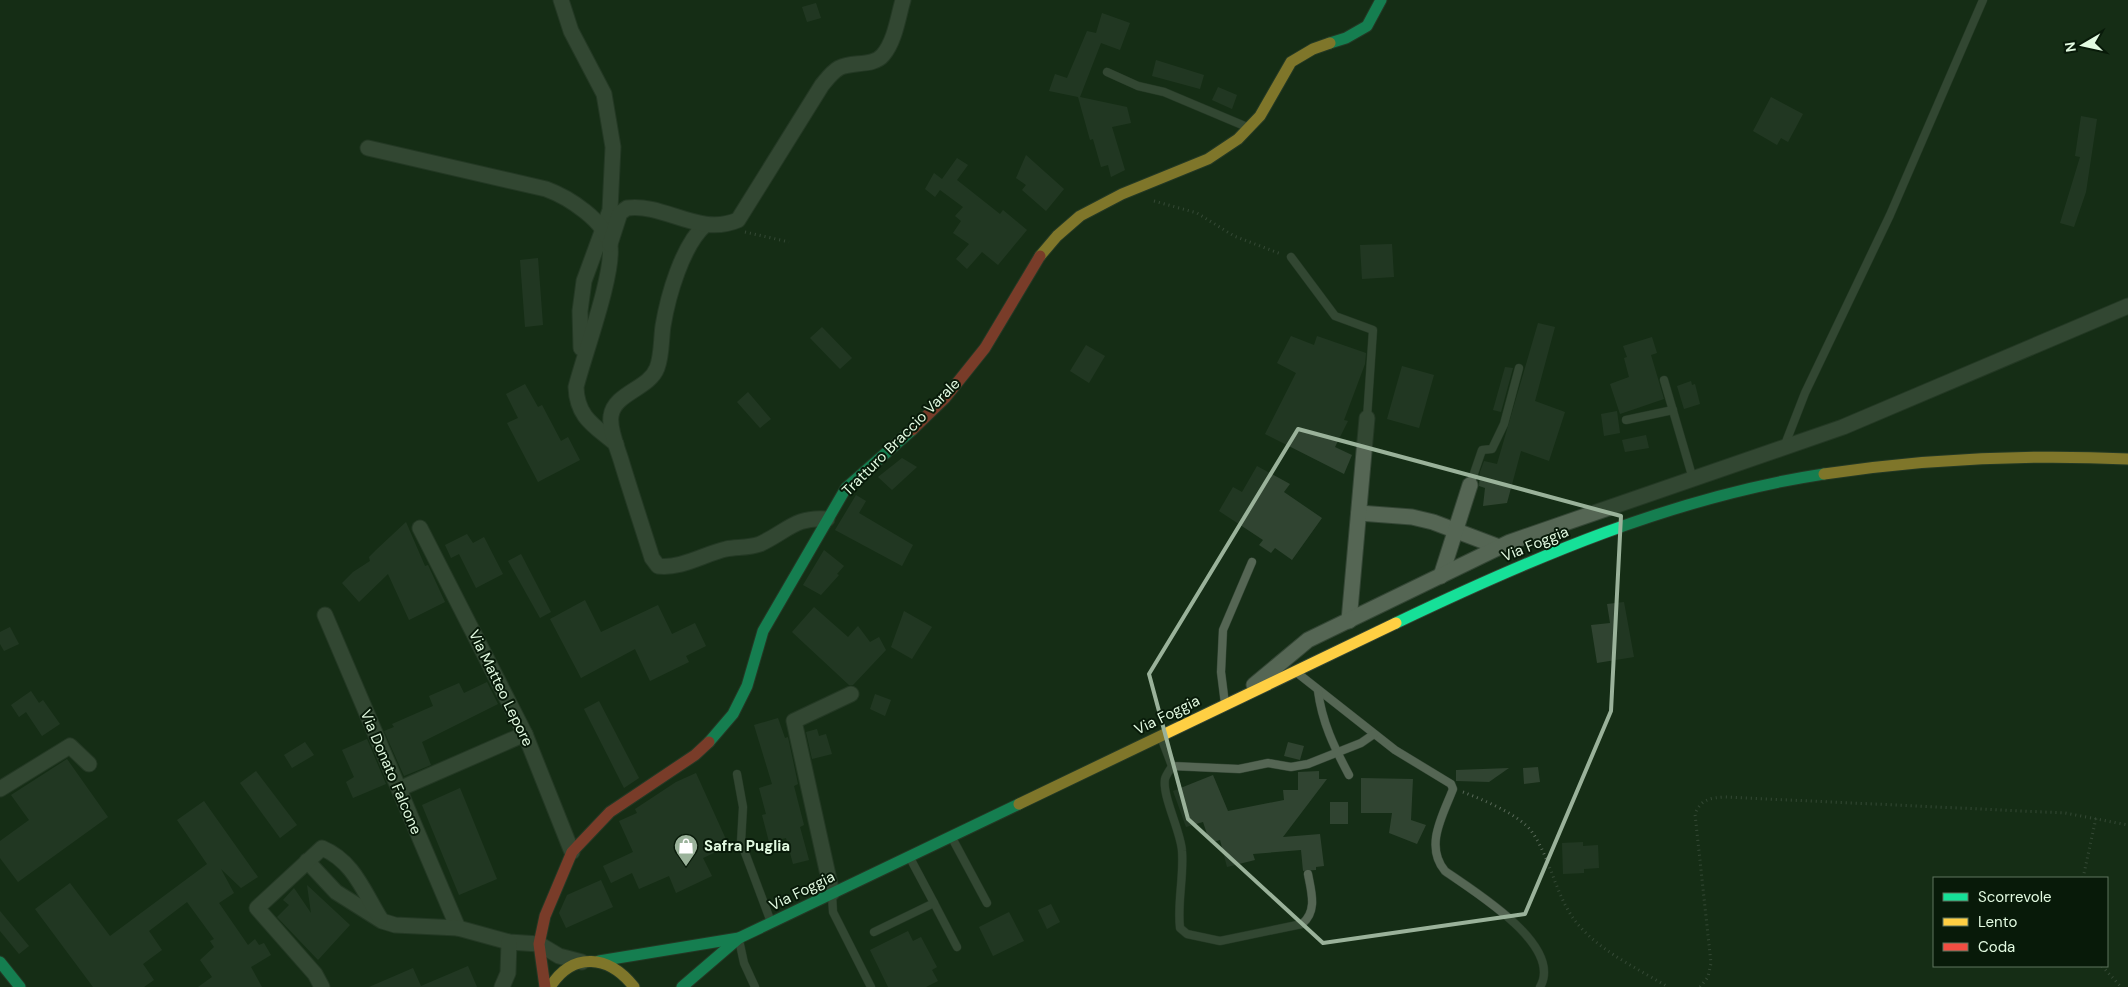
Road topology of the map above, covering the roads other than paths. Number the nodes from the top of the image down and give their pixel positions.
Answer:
1 (561, 0) edge
2 (903, 0) edge
3 (1381, 0) edge
4 (1983, 0) edge
5 (1107, 72) dead end
6 (1249, 128) junction
7 (368, 148) dead end
8 (711, 226) junction
9 (606, 238) junction
10 (1291, 257) road end
11 (2128, 306) edge
12 (1519, 368) dead end
13 (1664, 380) dead end
14 (1673, 410) junction
15 (1367, 418) joint
16 (1626, 420) dead end
17 (616, 444) junction
18 (1784, 447) junction
19 (2128, 459) edge
20 (1693, 479) junction
21 (1470, 485) joint
22 (1359, 512) junction
23 (827, 519) junction
24 (420, 528) dead end
25 (1454, 531) junction
26 (1499, 547) junction
27 (1252, 562) dead end
28 (1441, 576) junction
29 (325, 615) dead end
30 (1350, 621) junction
31 (1294, 671) junction
32 (1318, 691) junction
33 (851, 694) dead end
34 (1242, 696) junction
35 (1225, 704) junction
36 (525, 734) junction
37 (1374, 734) junction
38 (1160, 735) junction
39 (1336, 752) junction
40 (89, 764) dead end
41 (1172, 766) junction
42 (738, 774) dead end
43 (1349, 775) dead end
44 (0, 789) edge
45 (399, 790) junction
46 (950, 836) junction
47 (572, 852) junction
48 (909, 856) junction
49 (307, 861) junction
50 (1308, 874) dead end
51 (832, 893) junction
52 (934, 903) junction
53 (987, 903) dead end
54 (382, 921) junction
55 (771, 922) junction
56 (458, 928) junction
57 (874, 932) dead end
58 (739, 938) junction
59 (508, 942) junction
60 (538, 944) junction
61 (957, 947) dead end
62 (599, 961) junction
63 (0, 962) edge
64 (582, 962) junction
65 (20, 987) edge
66 (322, 987) edge
67 (502, 987) edge
68 (545, 987) edge
69 (550, 987) edge
70 (634, 987) edge
71 (682, 987) edge
72 (755, 987) edge
73 (871, 987) edge
74 (1540, 987) edge

1 - 9 street
2 - 8 street
3 - 6 main road, Tratturo Braccio Varale
4 - 18 lane
5 - 6 lane
6 - 23 main road, Tratturo Braccio Varale
7 - 9 street
8 - 9 street
8 - 17 street
9 - 17 street
10 - 15 lane
11 - 18 street
12 - 21 lane
13 - 14 lane
14 - 16 lane
14 - 20 lane
15 - 22 street
17 - 23 street
18 - 20 street
19 - 31 main road, Via Foggia
20 - 26 street
21 - 25 street
22 - 25 street
22 - 30 street
23 - 47 main road, Tratturo Braccio Varale
24 - 36 street, Via Matteo Lepore
25 - 26 street
25 - 28 street
26 - 28 street
27 - 35 lane
28 - 30 street
29 - 45 street, Via Donato Falcone
30 - 34 street
31 - 32 lane
31 - 34 main road, Via Foggia
32 - 37 lane
32 - 39 lane
33 - 51 street
34 - 35 main road, Via Foggia
35 - 38 main road, Via Foggia
36 - 45 street
36 - 47 street, Via Matteo Lepore
37 - 39 lane
37 - 74 lane
38 - 41 lane
38 - 46 main road, Via Foggia
39 - 41 lane
39 - 43 lane
40 - 44 street
41 - 50 lane
42 - 55 lane
45 - 56 street, Via Donato Falcone
46 - 48 main road, Via Foggia
46 - 53 lane
47 - 60 main road, Tratturo Braccio Varale
48 - 51 main road, Via Foggia
48 - 52 lane
49 - 54 street
49 - 54 street
49 - 66 street
51 - 55 main road, Via Foggia
51 - 73 lane
52 - 57 lane
52 - 61 lane
54 - 56 street
55 - 58 main road, Via Foggia
56 - 59 street
58 - 62 main road, Via Foggia
58 - 71 main road, Via Foggia
58 - 72 lane
59 - 60 street
59 - 67 street
60 - 64 street
60 - 68 main road, Tratturo Braccio Varale
62 - 64 main road, Via Foggia
62 - 70 main road, Via Foggia
63 - 65 main road
64 - 69 main road, Via Foggia

